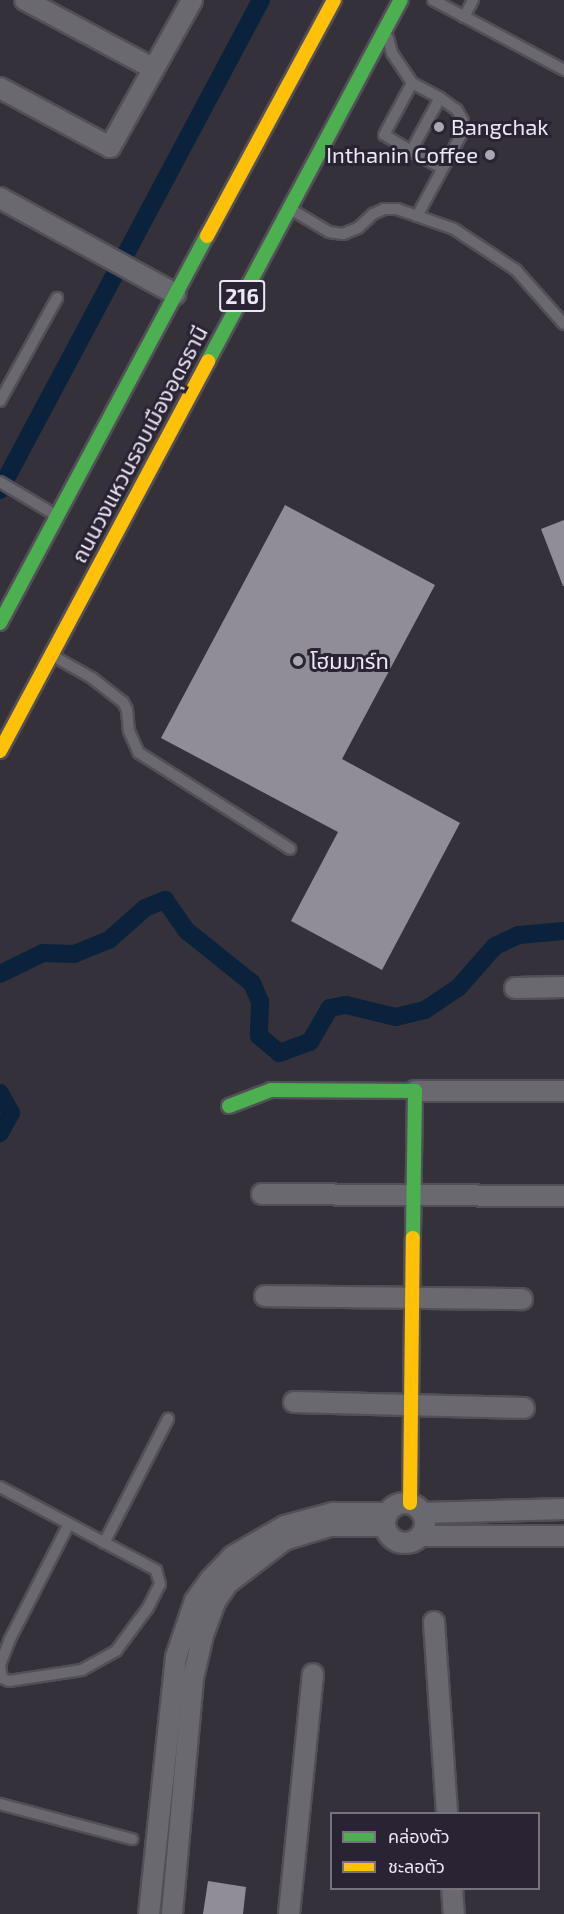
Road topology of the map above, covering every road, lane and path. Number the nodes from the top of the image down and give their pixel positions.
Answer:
1 (25, 0) edge
2 (192, 0) edge
3 (334, 0) edge
4 (401, 0) edge
5 (433, 0) edge
6 (474, 0) edge
7 (464, 17) junction
8 (386, 29) junction
9 (154, 69) junction
10 (564, 70) edge
11 (412, 83) junction
12 (0, 88) edge
13 (440, 98) junction
14 (411, 151) junction
15 (442, 168) junction
16 (0, 198) edge
17 (289, 208) junction
18 (417, 216) junction
19 (175, 294) junction
20 (57, 298) dead end
21 (564, 324) edge
22 (0, 400) edge
23 (0, 482) edge
24 (56, 516) junction
25 (0, 622) edge
26 (51, 654) junction
27 (0, 751) edge
28 (290, 849) dead end
29 (564, 987) edge
30 (515, 988) dead end
31 (415, 1091) junction
32 (564, 1091) edge
33 (229, 1106) dead end
34 (262, 1194) dead end
35 (414, 1194) junction
36 (564, 1196) edge
37 (265, 1296) dead end
38 (413, 1298) junction
39 (522, 1299) dead end
40 (294, 1402) dead end
41 (412, 1403) junction
42 (524, 1408) dead end
43 (168, 1419) dead end
44 (0, 1487) edge
45 (416, 1508) junction
46 (555, 1508) edge
47 (386, 1519) junction
48 (69, 1524) junction
49 (421, 1536) junction
50 (554, 1536) edge
51 (104, 1543) junction
52 (434, 1622) dead end
53 (313, 1674) dead end
54 (0, 1804) edge
55 (447, 1812) edge
56 (132, 1839) dead end
57 (155, 1855) junction
58 (178, 1858) junction
59 (452, 1890) edge
60 (148, 1914) edge
61 (172, 1914) edge
62 (289, 1914) edge
63 (454, 1914) edge

1 - 9 street
2 - 9 street
3 - 19 main road, ถนนวงแหวนรอบเมืองอุดรธานี / 216
4 - 8 main road, ถนนวงแหวนรอบเมืองอุดรธานี / 216
5 - 7 lane
6 - 7 lane
7 - 10 lane
8 - 11 lane
8 - 17 main road, ถนนวงแหวนรอบเมืองอุดรธานี / 216
9 - 12 street
11 - 13 lane
11 - 14 lane
13 - 14 lane
13 - 15 lane
14 - 15 lane
15 - 18 lane
16 - 19 street
17 - 18 lane
17 - 26 main road, ถนนวงแหวนรอบเมืองอุดรธานี / 216
18 - 21 lane
19 - 24 main road, ถนนวงแหวนรอบเมืองอุดรธานี / 216
20 - 22 lane
23 - 24 lane
24 - 25 main road, ถนนวงแหวนรอบเมืองอุดรธานี / 216
26 - 27 main road, ถนนวงแหวนรอบเมืองอุดรธานี / 216
26 - 28 lane
29 - 30 street
31 - 32 street
31 - 33 main road
31 - 35 main road
34 - 35 street
35 - 36 street
35 - 38 main road
37 - 38 street
38 - 39 street
38 - 41 main road
40 - 41 street
41 - 42 street
41 - 45 main road
43 - 51 lane
44 - 48 lane
45 - 46 street
45 - 47 street
45 - 49 street
46 - 50 street
47 - 49 street
47 - 57 street
47 - 58 street
48 - 51 lane
48 - 51 lane
49 - 50 street
52 - 55 street
53 - 62 street
54 - 56 lane
57 - 58 street
57 - 60 street
58 - 61 street
59 - 63 street

